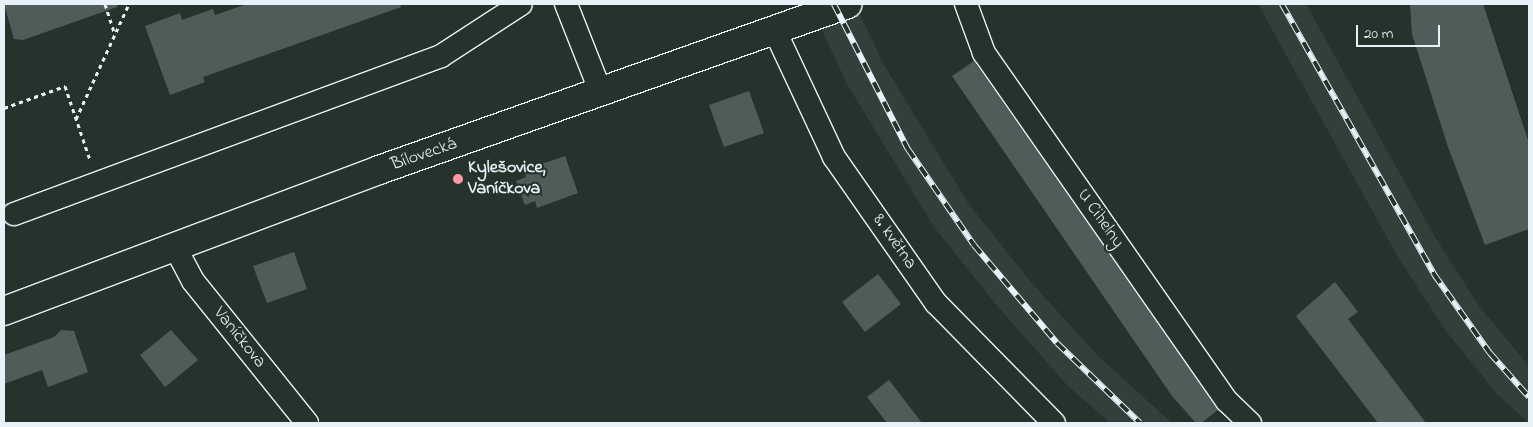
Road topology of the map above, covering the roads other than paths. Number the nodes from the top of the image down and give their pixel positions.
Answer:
1 (521, 4) edge
2 (566, 4) edge
3 (847, 4) edge
4 (966, 4) edge
5 (775, 31) junction
6 (600, 93) junction
7 (14, 214) dead end
8 (176, 249) junction
9 (4, 311) edge
10 (308, 423) edge
11 (1054, 423) edge
12 (1250, 423) edge

1 - 7 street
2 - 6 street
3 - 5 main road, Bílovecká
4 - 12 street, U Cihelny
5 - 6 main road, Bílovecká
5 - 11 street, 8. května
6 - 8 main road, Bílovecká
8 - 9 main road, Bílovecká
8 - 10 street, Vaníčkova

